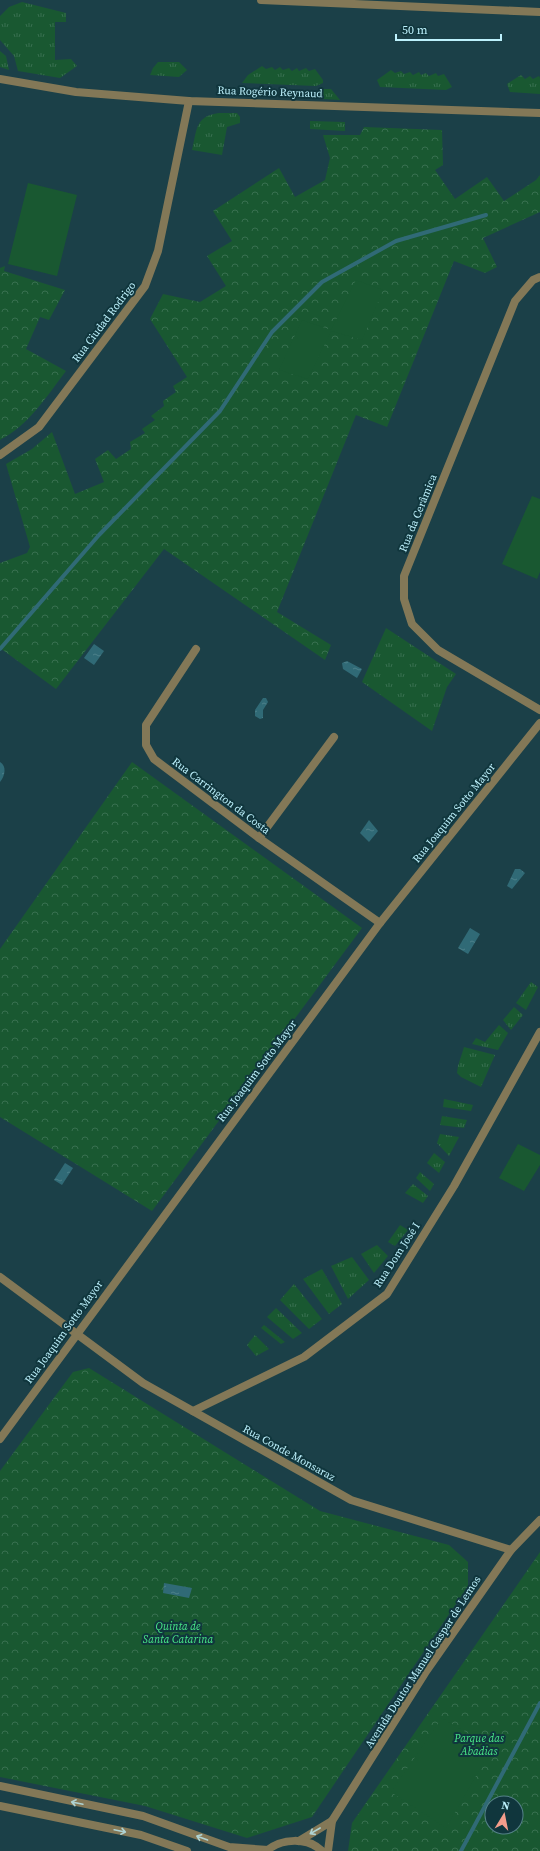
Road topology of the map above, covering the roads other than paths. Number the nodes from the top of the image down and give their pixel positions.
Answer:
1 (261, 0) edge
2 (327, 1) edge
3 (392, 3) edge
4 (540, 12) edge
5 (0, 80) edge
6 (189, 100) junction
7 (540, 113) edge
8 (540, 277) edge
9 (0, 455) edge
10 (196, 649) dead end
11 (540, 710) edge
12 (540, 723) edge
13 (334, 738) dead end
14 (259, 838) junction
15 (380, 923) junction
16 (540, 1032) edge
17 (0, 1277) edge
18 (76, 1335) junction
19 (192, 1411) junction
20 (0, 1439) edge
21 (540, 1520) edge
22 (510, 1550) junction
23 (0, 1786) edge
24 (0, 1806) edge
25 (332, 1821) junction
26 (299, 1841) junction
27 (267, 1850) edge
28 (187, 1851) edge
29 (322, 1851) edge
30 (328, 1851) edge

1 - 2 street
2 - 3 street
3 - 4 street
5 - 6 street, Rua Rogério Reynaud
6 - 7 street, Rua Rogério Reynaud
6 - 9 street, Rua Ciudad Rodrigo
8 - 11 street, Rua da Cerâmica
10 - 14 street, Rua Carrington da Costa
12 - 15 street, Rua Joaquim Sotto Mayor
13 - 14 street
14 - 15 street, Rua Carrington da Costa
15 - 18 street, Rua Joaquim Sotto Mayor
16 - 19 street, Rua Dom José I
17 - 18 street, Rua Conde Monsaraz
18 - 19 street, Rua Conde Monsaraz
18 - 20 street, Rua Joaquim Sotto Mayor
19 - 22 street, Rua Conde Monsaraz
21 - 22 street, Avenida Doutor Manuel Gaspar de Lemos
22 - 25 street, Avenida Doutor Manuel Gaspar de Lemos
27 -> 23 street
24 -> 28 street
25 -> 26 street
25 - 30 street
26 - 27 street
26 - 29 street

